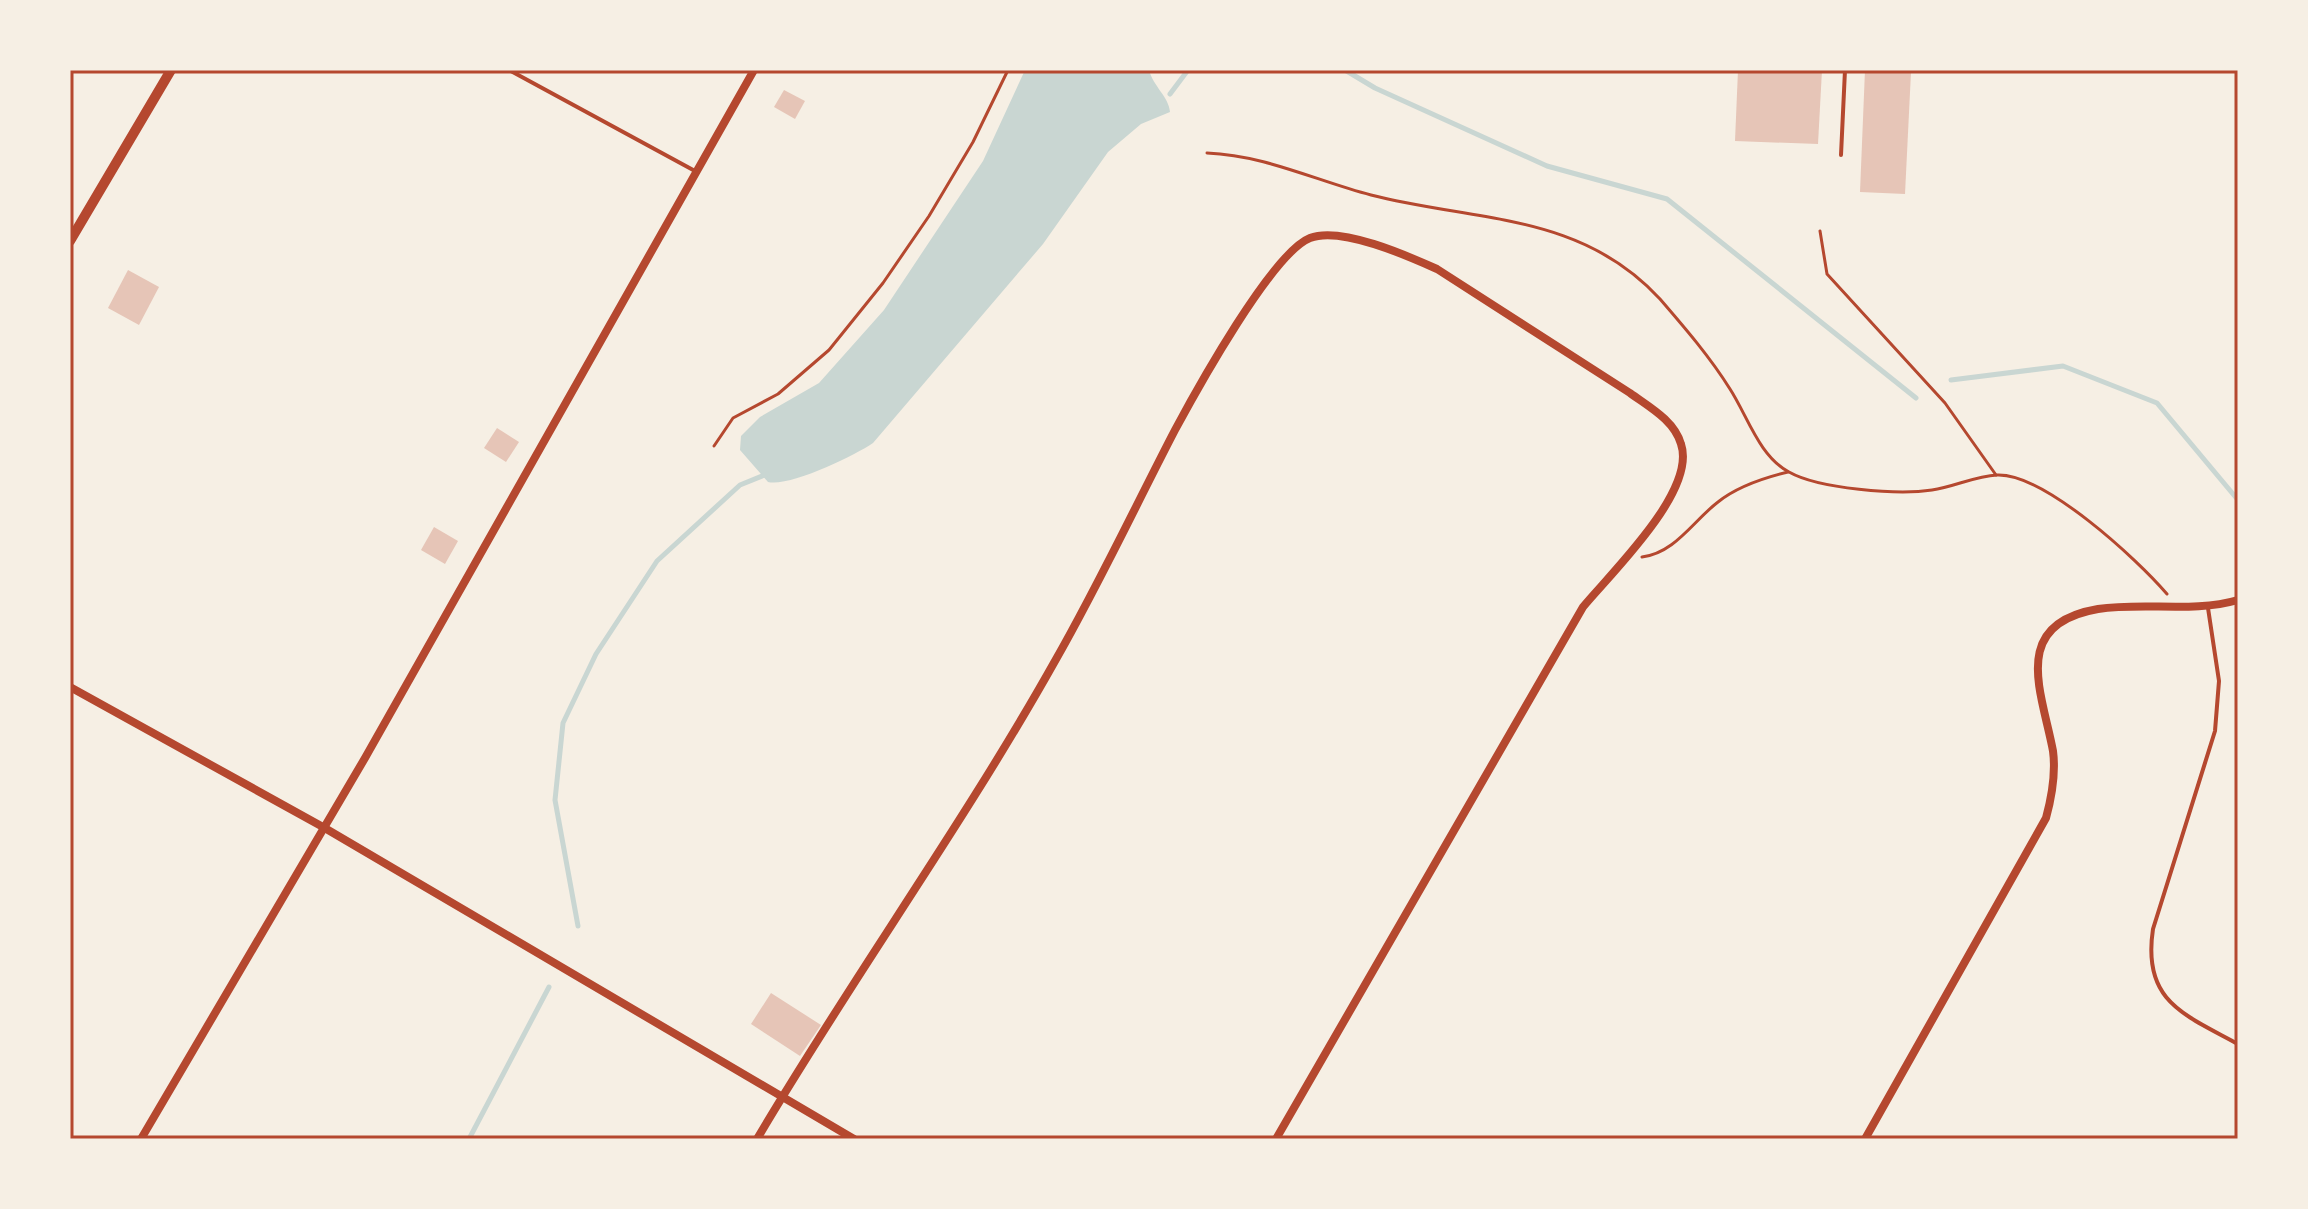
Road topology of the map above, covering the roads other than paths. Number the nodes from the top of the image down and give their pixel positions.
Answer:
1 (171, 70) edge
2 (509, 70) edge
3 (754, 70) edge
4 (1845, 70) edge
5 (1841, 155) dead end
6 (698, 172) junction
7 (70, 241) edge
8 (2238, 600) edge
9 (2208, 608) junction
10 (70, 687) edge
11 (323, 827) junction
12 (2238, 1044) edge
13 (781, 1095) junction
14 (141, 1139) edge
15 (757, 1139) edge
16 (854, 1139) edge
17 (1276, 1139) edge
18 (1865, 1139) edge

1 - 7 street
2 - 6 lane
3 - 6 street
4 - 5 lane
6 - 11 street
8 - 9 street
9 - 12 lane
9 - 18 street
10 - 11 street
11 - 13 street
11 - 14 street
13 - 15 street
13 - 16 street
13 - 17 street

